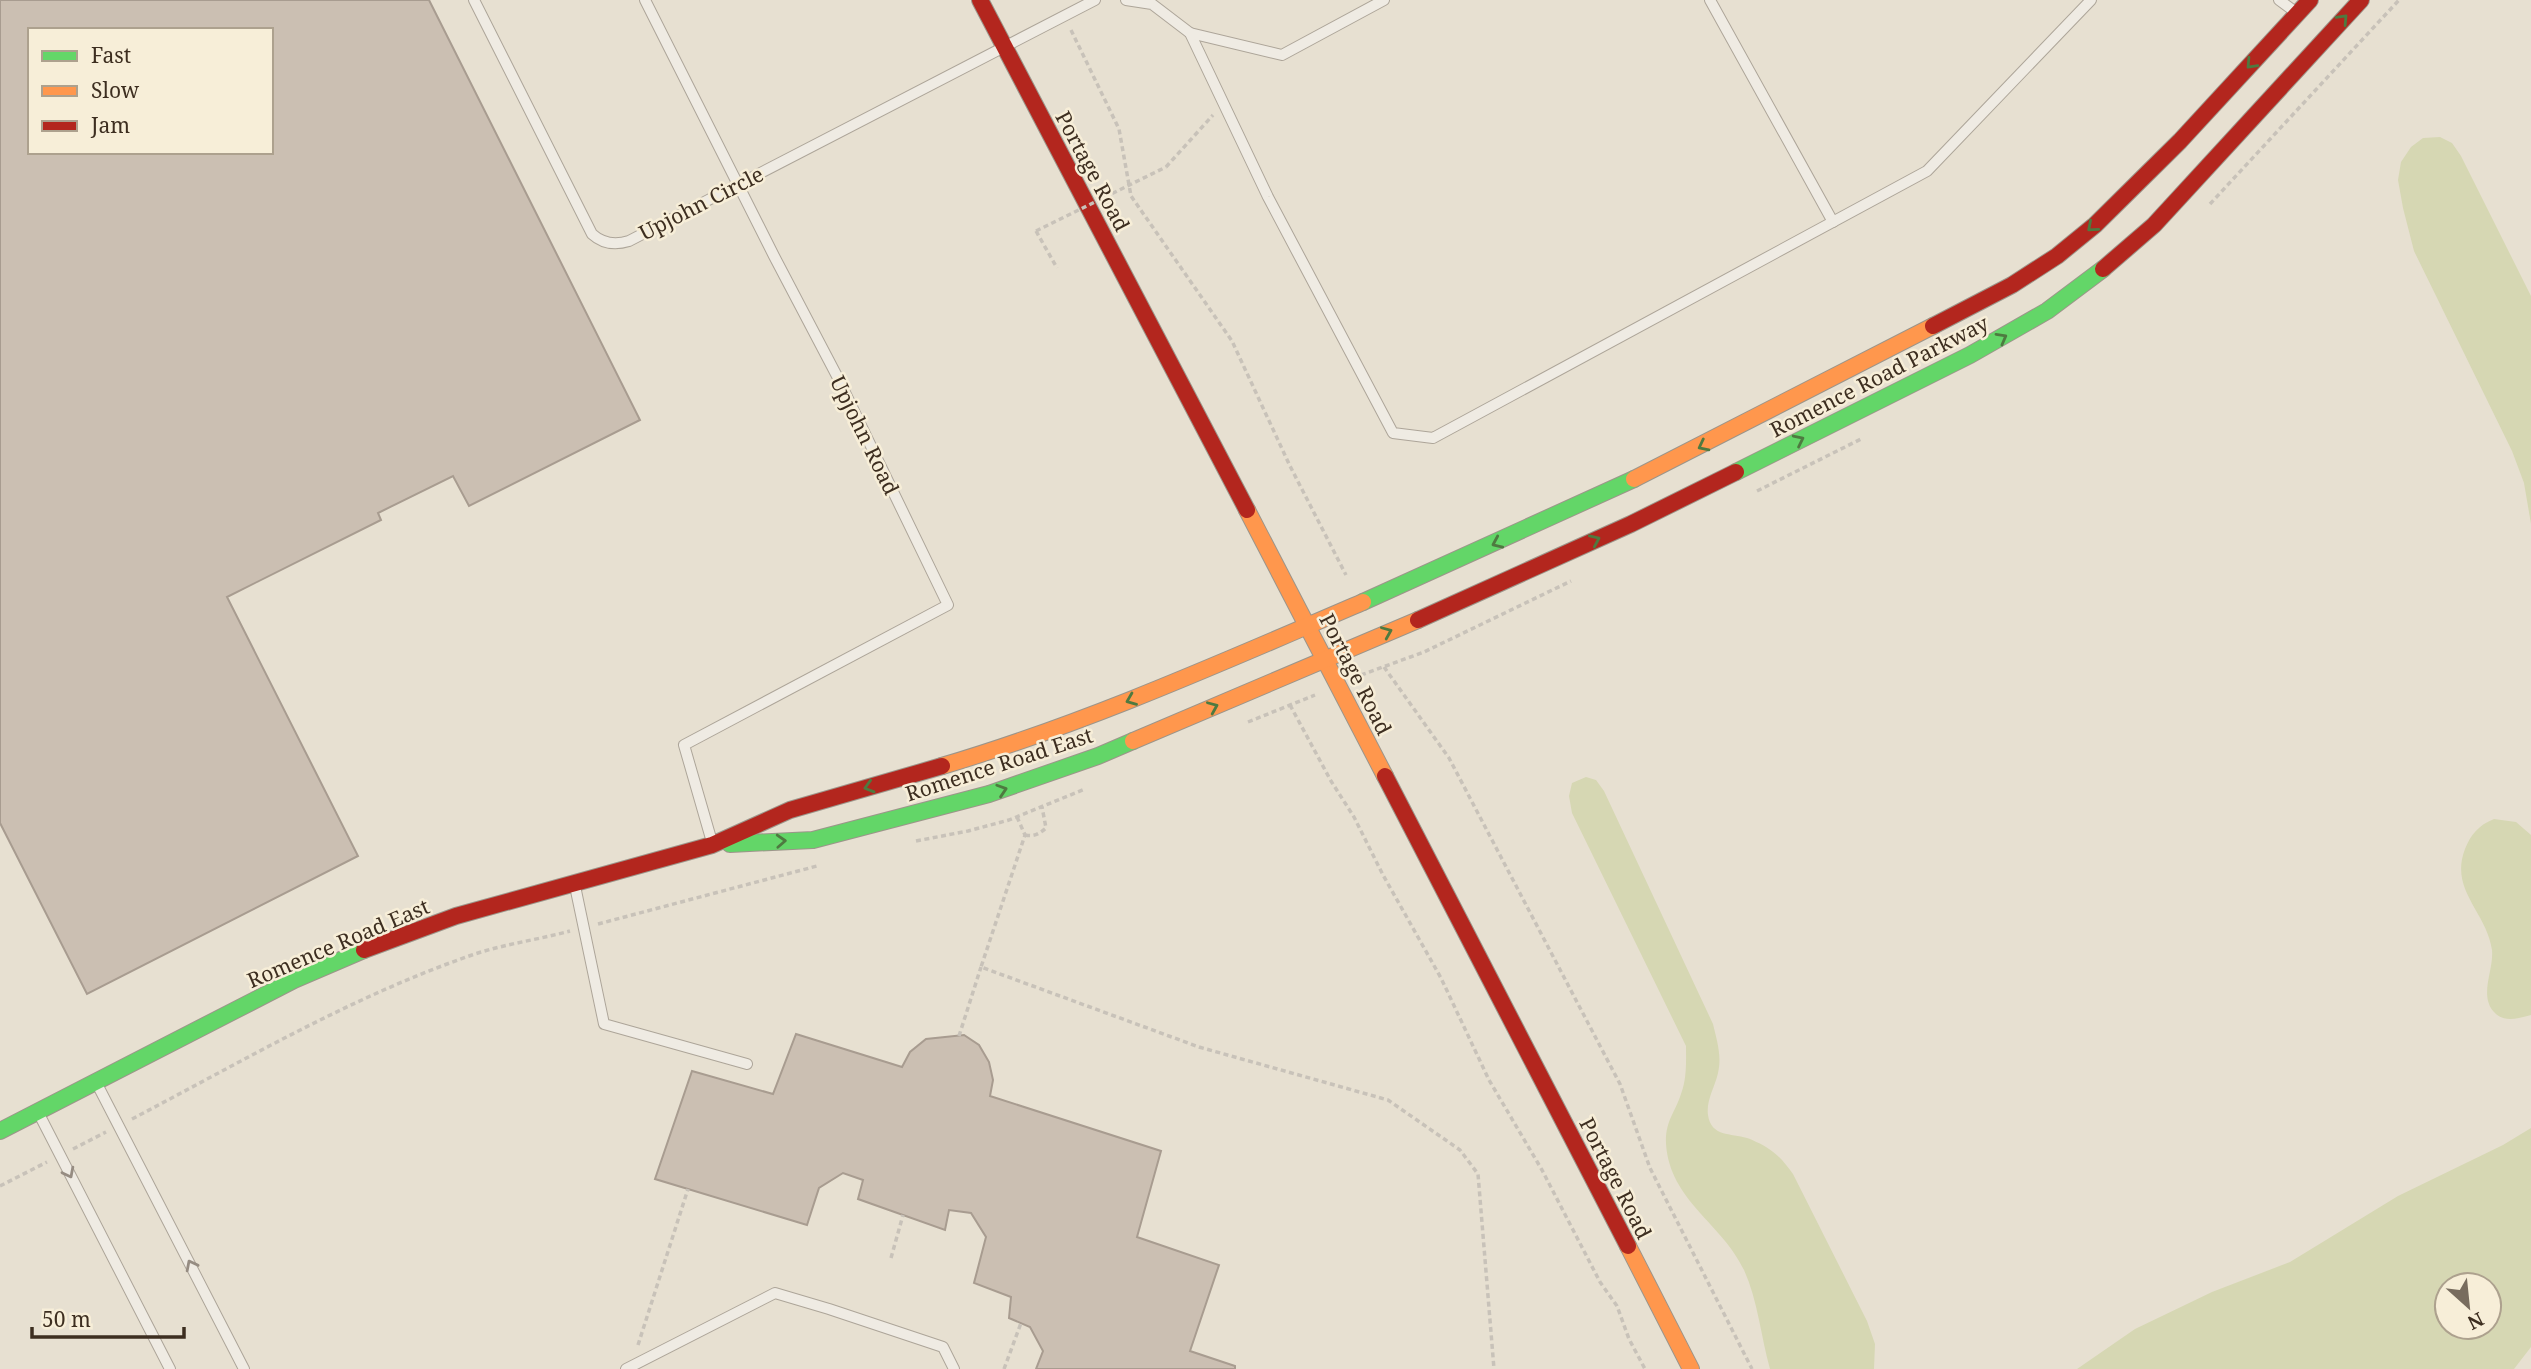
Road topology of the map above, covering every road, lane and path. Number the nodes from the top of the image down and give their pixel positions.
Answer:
1 (474, 0) edge
2 (645, 0) edge
3 (980, 0) edge
4 (1095, 0) edge
5 (1126, 0) edge
6 (1384, 0) edge
7 (1710, 0) edge
8 (2091, 0) edge
9 (2279, 0) edge
10 (2311, 0) edge
11 (2361, 0) edge
12 (1064, 16) junction
13 (2311, 26) junction
14 (1190, 33) junction
15 (1004, 48) junction
16 (1224, 104) junction
17 (737, 185) junction
18 (1833, 222) junction
19 (1057, 268) dead end
20 (1346, 575) dead end
21 (1307, 625) junction
22 (1324, 658) junction
23 (1384, 667) dead end
24 (1290, 705) dead end
25 (1042, 807) dead end
26 (1017, 817) dead end
27 (1025, 835) junction
28 (712, 845) junction
29 (574, 883) junction
30 (981, 967) junction
31 (959, 1036) dead end
32 (747, 1064) dead end
33 (96, 1082) junction
34 (37, 1112) junction
35 (0, 1131) edge
36 (688, 1189) dead end
37 (904, 1215) dead end
38 (891, 1258) dead end
39 (1021, 1323) dead end
40 (638, 1347) dead end
41 (170, 1369) edge
42 (244, 1369) edge
43 (626, 1369) edge
44 (954, 1369) edge
45 (1004, 1369) edge
46 (1494, 1369) edge
47 (1645, 1369) edge
48 (1691, 1369) edge
49 (1752, 1369) edge

1 - 17 lane, Upjohn Circle
2 - 17 lane, Upjohn Road
3 - 15 street, Portage Road
4 - 12 lane, Upjohn Circle
5 - 14 lane
6 - 14 lane
7 - 18 lane
8 - 18 lane
9 - 13 lane
10 - 13 street, Romence Road Parkway
13 -> 11 street, Romence Road Parkway
12 - 15 lane, Upjohn Circle
12 - 20 path
13 -> 21 street, Romence Road Parkway
22 -> 13 street, Romence Road Parkway
14 - 16 lane
15 - 17 lane, Upjohn Circle
15 - 21 street, Portage Road
16 - 18 lane
16 - 19 path, bridge
17 - 28 lane, Upjohn Road
21 - 22 street, Portage Road
21 -> 28 street, Romence Road East
28 -> 22 street, Romence Road East
22 - 48 street, Portage Road
23 - 49 path
24 - 47 path
25 - 27 path
26 - 27 path
27 - 30 path
28 - 29 street, Romence Road East
29 - 32 lane
29 - 33 street, Romence Road East
30 - 31 path
30 - 46 path
33 - 34 street, Romence Road East
42 -> 33 lane
34 - 35 street, Romence Road East
34 -> 41 lane
36 - 40 path
37 - 38 path
39 - 45 path
43 - 44 lane

